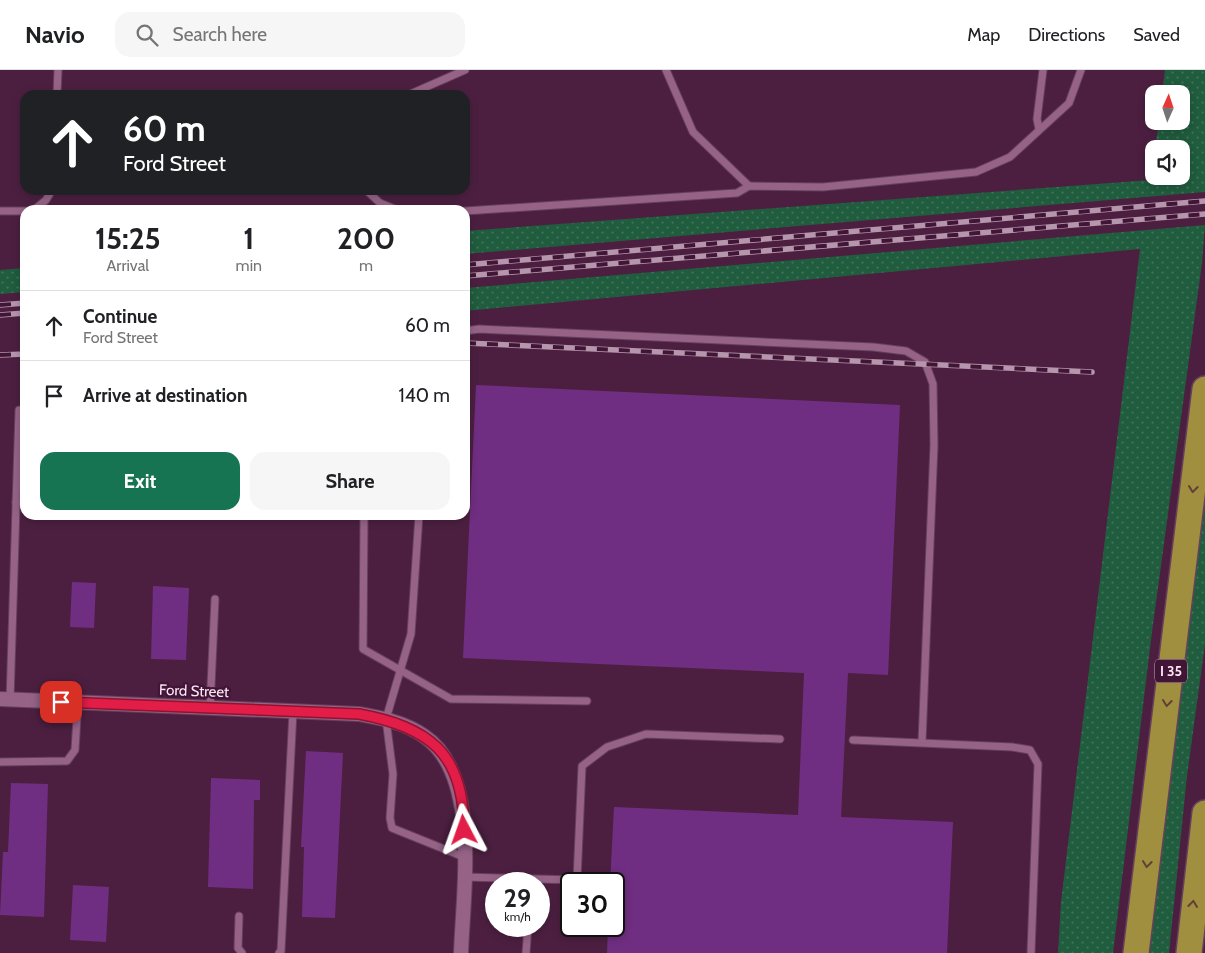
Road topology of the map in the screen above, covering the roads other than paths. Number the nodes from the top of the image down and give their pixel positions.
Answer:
1 (58, 70) edge
2 (465, 70) edge
3 (666, 70) edge
4 (1043, 70) edge
5 (1081, 70) edge
6 (57, 90) edge
7 (419, 90) edge
8 (1039, 129) junction
9 (748, 186) junction
10 (49, 195) edge
11 (371, 195) edge
12 (40, 205) edge
13 (385, 205) edge
14 (0, 210) edge
15 (20, 211) edge
16 (470, 211) edge
17 (470, 331) edge
18 (1205, 389) edge
19 (19, 410) dead end
20 (16, 502) junction
21 (20, 502) edge
22 (364, 520) edge
23 (419, 520) edge
24 (215, 599) dead end
25 (401, 670) junction
26 (5, 699) edge
27 (587, 701) dead end
28 (78, 702) junction
29 (210, 708) junction
30 (293, 711) junction
31 (386, 719) junction
32 (780, 739) dead end
33 (853, 740) dead end
34 (922, 742) junction
35 (0, 762) edge
36 (1205, 814) edge
37 (464, 857) junction
38 (463, 877) junction
39 (485, 878) edge
40 (550, 881) edge
41 (238, 916) dead end
42 (527, 937) edge
43 (242, 953) edge
44 (279, 953) edge
45 (461, 953) edge
46 (526, 953) edge
47 (1031, 953) edge
48 (1136, 953) edge
49 (1189, 953) edge

1 - 6 lane
2 - 7 lane
3 - 9 lane
4 - 8 lane
5 - 8 lane
8 - 9 lane
9 - 16 lane
10 - 12 lane
11 - 13 lane
14 - 15 lane
17 - 34 lane
18 -> 48 highway, I 35
19 - 20 lane
20 - 21 lane
20 - 26 lane
22 - 25 lane
23 - 25 lane
24 - 29 lane
25 - 27 lane
25 - 31 lane
26 - 28 street, Ford Street
28 - 29 street, Ford Street
28 - 35 lane
29 - 30 street, Ford Street
30 - 31 street, Ford Street
30 - 44 lane
31 - 37 street, Ford Street
31 - 37 lane
32 - 40 lane
33 - 34 lane
34 - 47 lane
49 -> 36 highway
37 - 38 street, Ford Street
38 - 39 lane
38 - 45 street, Ford Street
41 - 43 lane
42 - 46 lane

